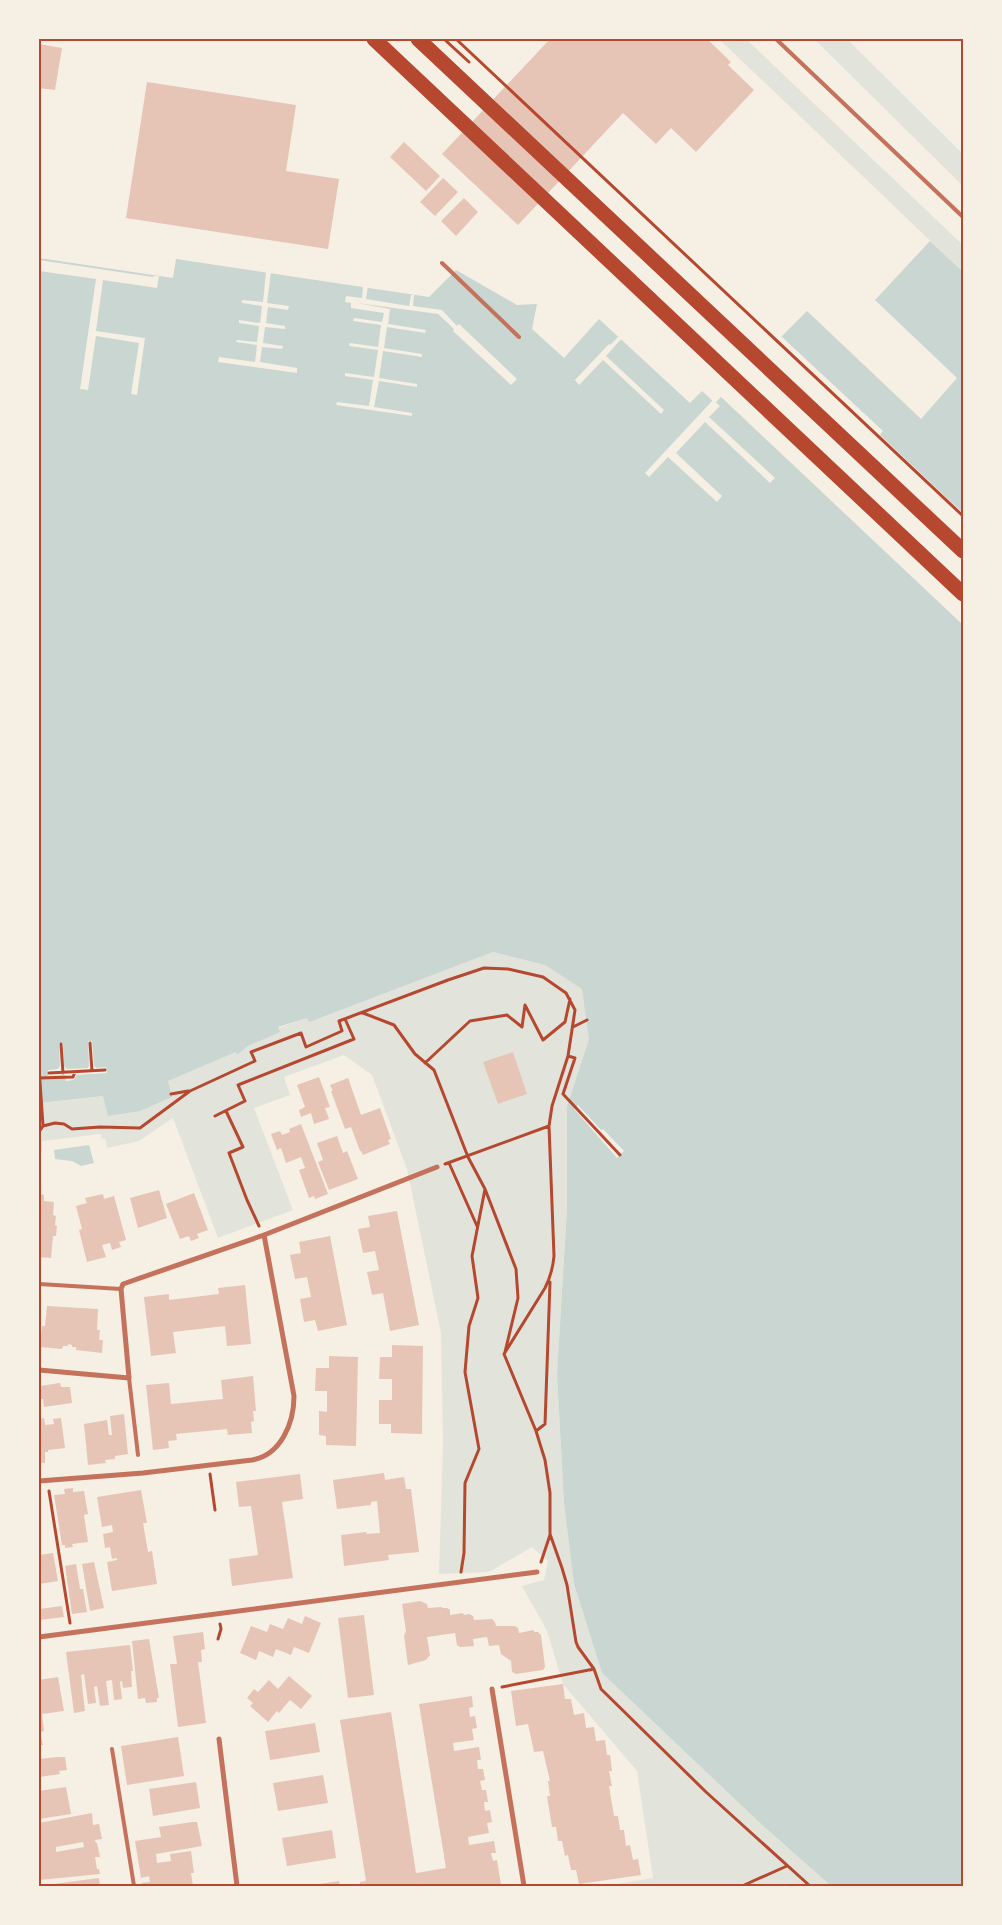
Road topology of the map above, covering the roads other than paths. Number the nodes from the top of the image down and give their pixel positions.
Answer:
1 (374, 39) edge
2 (418, 39) edge
3 (776, 39) edge
4 (963, 217) edge
5 (442, 264) dead end
6 (519, 336) dead end
7 (963, 551) edge
8 (963, 594) edge
9 (437, 1167) dead end
10 (264, 1235) junction
11 (39, 1284) edge
12 (121, 1289) junction
13 (39, 1370) edge
14 (130, 1378) junction
15 (138, 1455) dead end
16 (39, 1481) edge
17 (537, 1572) road end
18 (39, 1637) edge
19 (492, 1689) road end
20 (219, 1738) dead end
21 (112, 1749) dead end
22 (134, 1886) edge
23 (237, 1886) edge
24 (524, 1886) edge

1 - 8 highway
2 - 7 highway
3 - 4 lane
5 - 6 lane
9 - 10 street
10 - 12 street
10 - 16 street
11 - 12 lane
12 - 14 street
13 - 14 street
14 - 15 lane
17 - 18 street
19 - 24 street
20 - 23 street
21 - 22 lane

